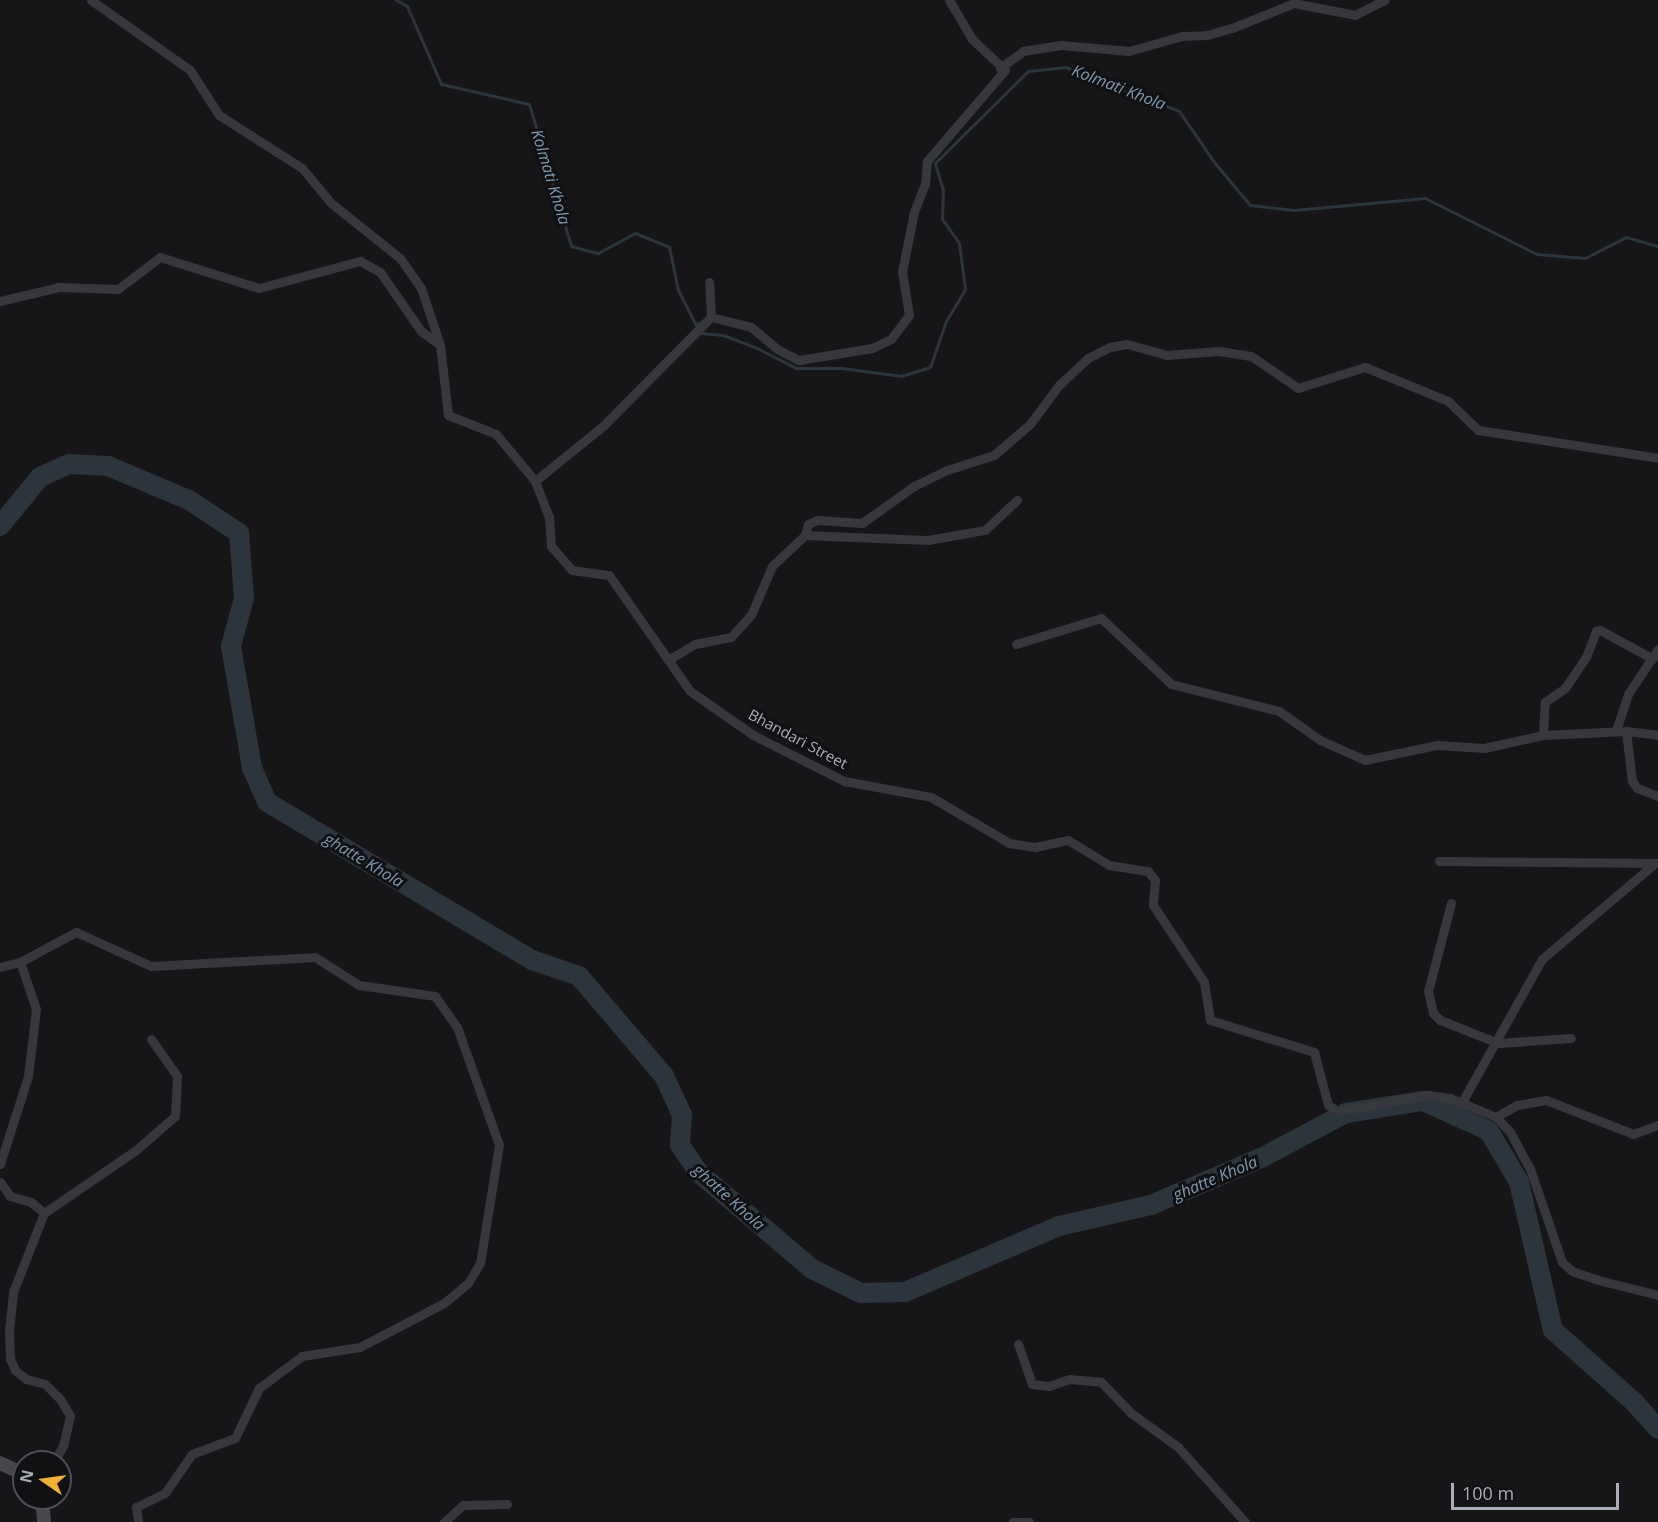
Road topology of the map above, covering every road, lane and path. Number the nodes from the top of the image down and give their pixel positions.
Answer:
1 (92, 0) edge
2 (949, 0) edge
3 (1384, 0) edge
4 (1000, 68) junction
5 (709, 282) dead end
6 (0, 301) edge
7 (711, 317) junction
8 (440, 345) junction
9 (1658, 458) edge
10 (535, 481) junction
11 (1017, 500) dead end
12 (805, 535) junction
13 (1016, 644) dead end
14 (1658, 649) edge
15 (1653, 659) junction
16 (668, 660) junction
17 (1621, 731) junction
18 (1543, 735) junction
19 (1658, 735) edge
20 (1658, 796) edge
21 (1439, 861) dead end
22 (1656, 863) edge
23 (1451, 903) dead end
24 (20, 962) junction
25 (0, 967) edge
26 (1571, 1038) dead end
27 (151, 1039) dead end
28 (1498, 1043) junction
29 (1462, 1102) junction
30 (1496, 1117) junction
31 (1658, 1125) edge
32 (0, 1164) edge
33 (0, 1182) edge
34 (45, 1213) junction
35 (1658, 1295) edge
36 (1018, 1344) dead end
37 (61, 1450) edge
38 (507, 1504) dead end
39 (138, 1522) edge
40 (444, 1522) edge
41 (1013, 1522) edge
42 (1029, 1522) edge
43 (1245, 1522) edge

1 - 8 street, Bhandari Street
2 - 4 street
3 - 4 street
4 - 7 street
5 - 7 street
6 - 8 street
7 - 10 street
8 - 10 street, Bhandari Street
9 - 12 street
10 - 16 street, Bhandari Street
11 - 12 street
12 - 16 street
13 - 18 street
14 - 15 street
15 - 17 street
15 - 18 street
16 - 29 street, Bhandari Street
17 - 18 street
17 - 19 street
17 - 20 street
21 - 22 street
22 - 28 street
23 - 28 street
24 - 25 street
24 - 32 street
24 - 39 street
26 - 28 street
27 - 34 street
28 - 29 street
29 - 30 street, Bhandari Street
30 - 31 street
30 - 35 street, Bhandari Street
33 - 34 street
34 - 37 street
36 - 43 street
38 - 40 street
41 - 42 street

